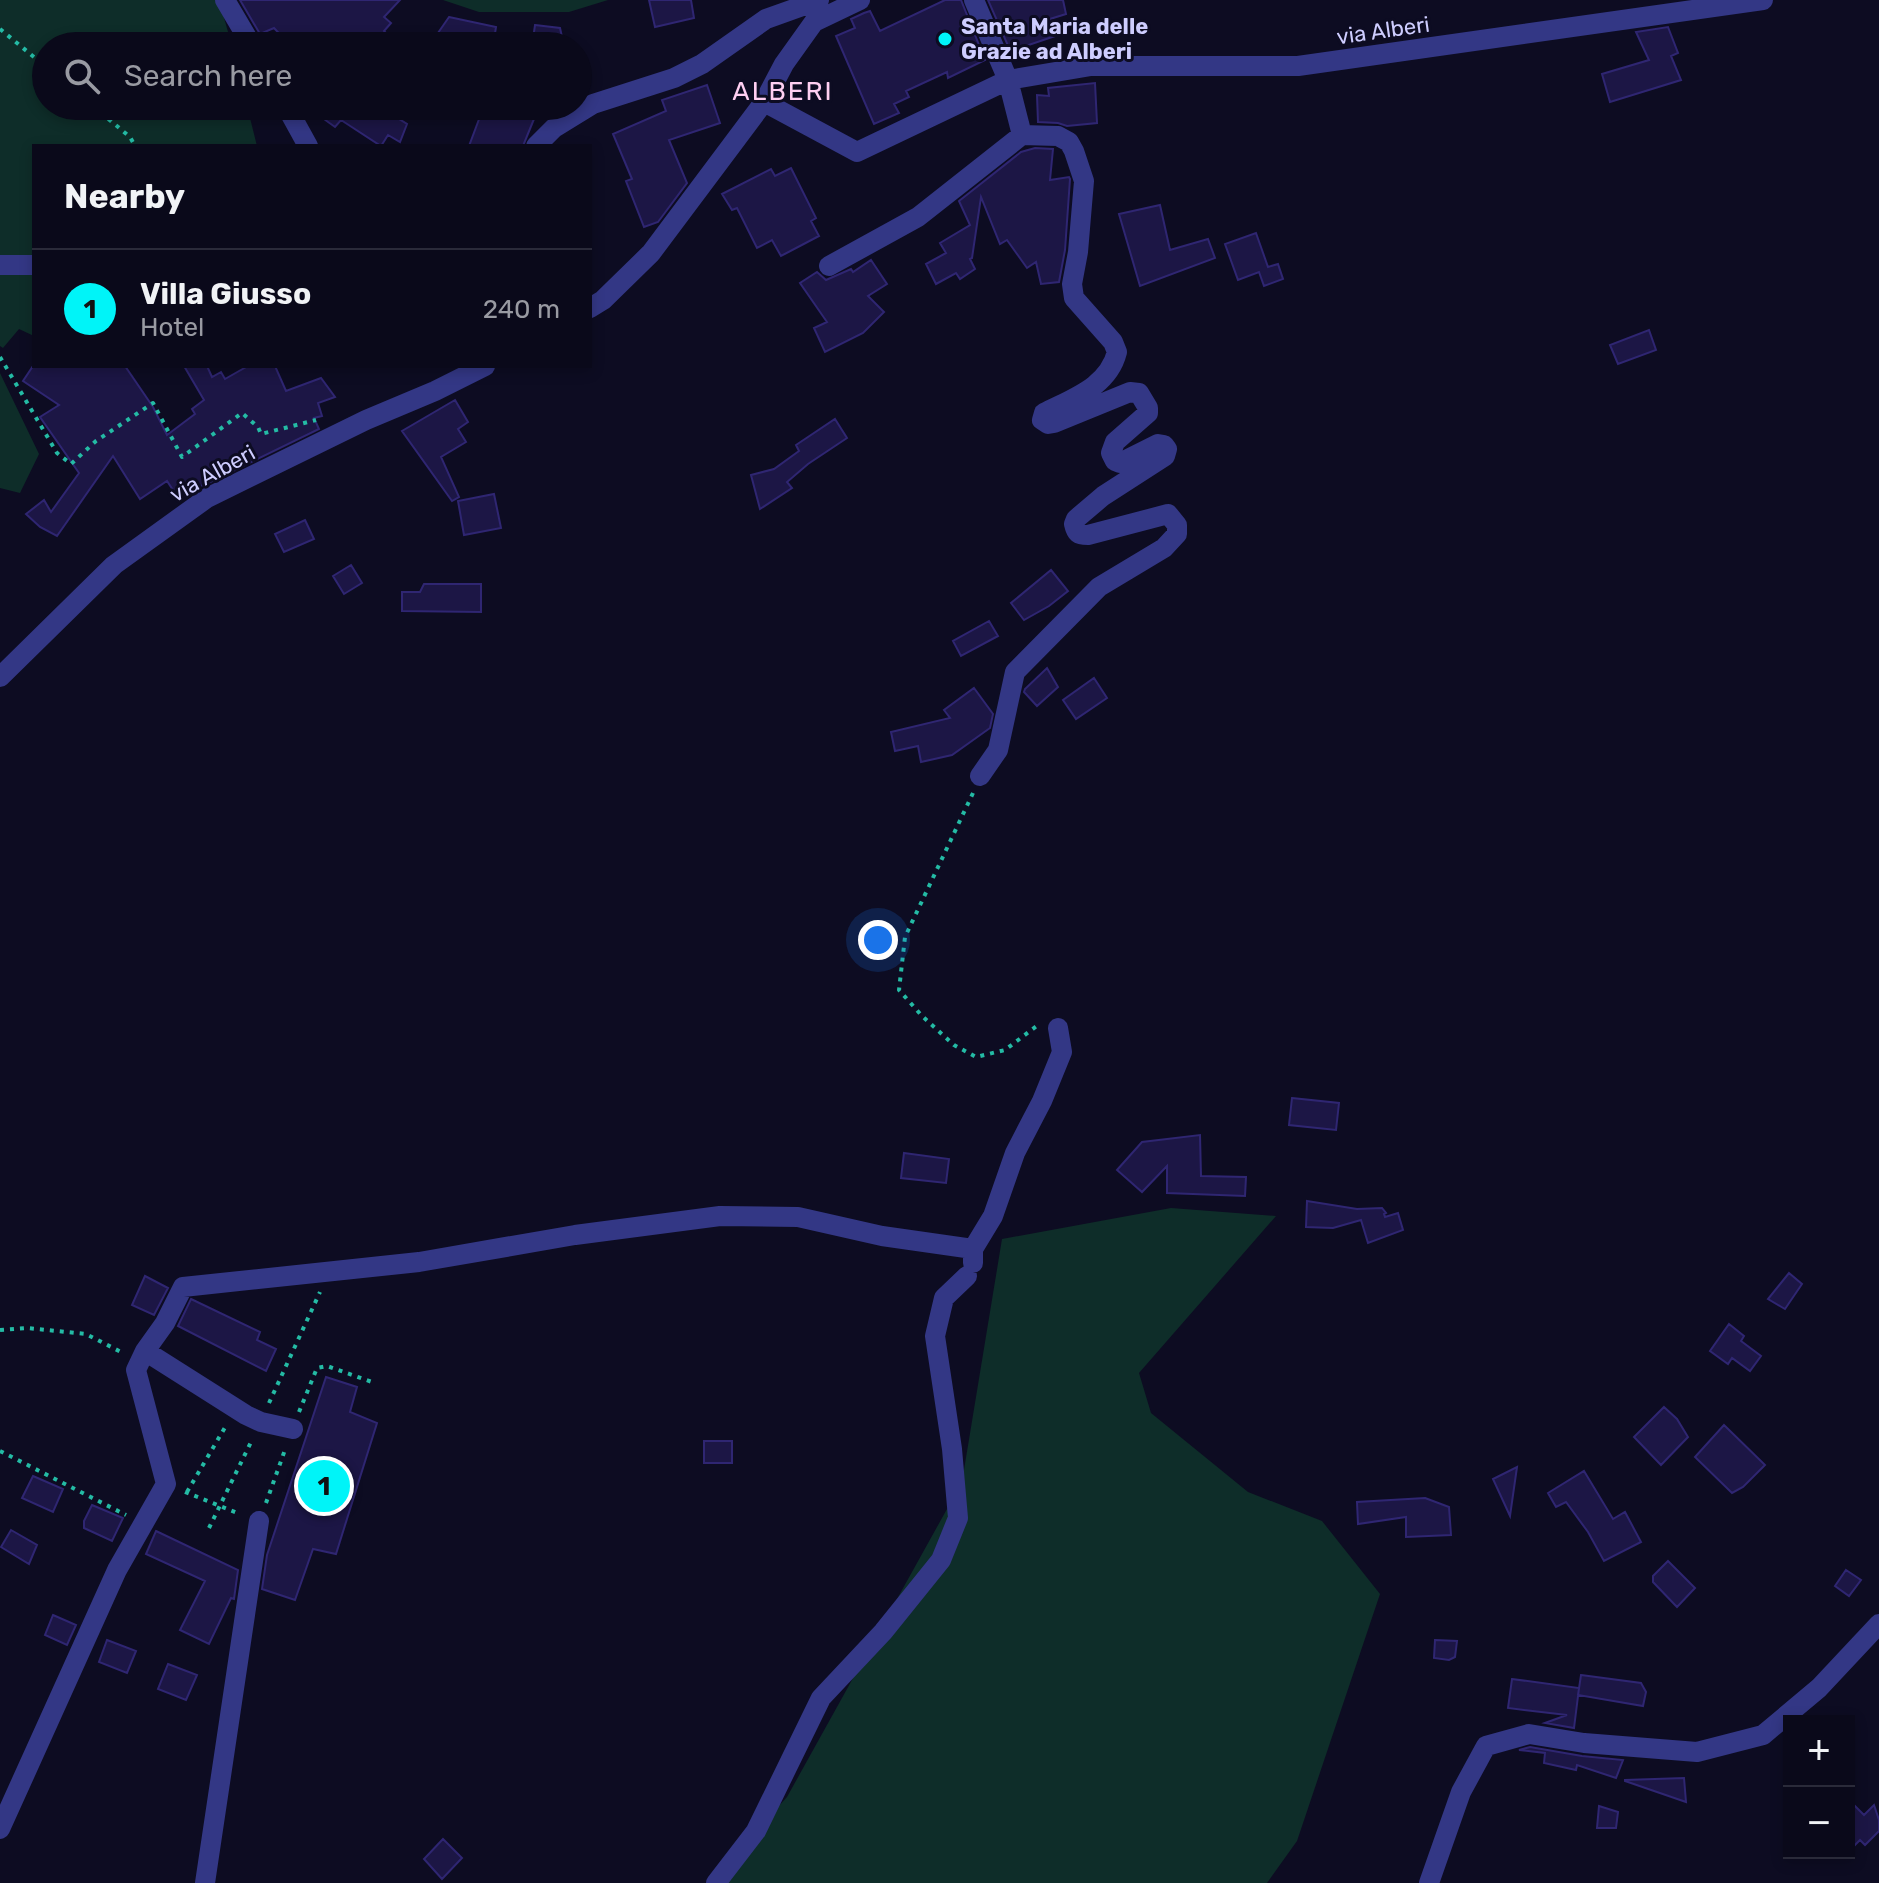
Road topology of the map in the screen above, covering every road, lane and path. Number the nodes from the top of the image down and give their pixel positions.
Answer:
1 (225, 0) edge
2 (819, 0) edge
3 (860, 0) edge
4 (974, 0) edge
5 (1763, 0) edge
6 (0, 29) edge
7 (244, 32) edge
8 (32, 55) edge
9 (1008, 80) junction
10 (764, 102) junction
11 (592, 105) edge
12 (110, 120) edge
13 (294, 120) edge
14 (567, 120) edge
15 (1022, 135) junction
16 (134, 144) edge
17 (307, 144) edge
18 (538, 144) edge
19 (0, 265) edge
20 (32, 265) edge
21 (829, 266) dead end
22 (592, 307) edge
23 (0, 357) edge
24 (481, 368) edge
25 (320, 419) dead end
26 (0, 677) edge
27 (980, 776) joint
28 (1058, 1028) joint
29 (971, 1264) junction
30 (0, 1330) edge
31 (142, 1356) junction
32 (236, 1408) junction
33 (293, 1429) dead end
34 (0, 1451) edge
35 (166, 1484) junction
36 (187, 1492) junction
37 (219, 1507) dead end
38 (259, 1521) dead end
39 (143, 1524) junction
40 (1879, 1624) edge
41 (0, 1829) edge
42 (205, 1883) edge
43 (716, 1883) edge
44 (1429, 1883) edge

1 - 7 street
2 - 11 street
3 - 10 street
4 - 9 street
5 - 9 street, via Alberi
6 - 8 path
9 - 10 street, via Alberi
9 - 15 street
10 - 22 street
12 - 16 path
13 - 17 street
14 - 18 street
15 - 21 street
15 - 27 street
19 - 20 street
23 - 25 path
24 - 26 street, via Alberi
27 - 28 path
28 - 29 street
29 - 31 street
29 - 43 street
30 - 31 path
31 - 32 street
31 - 35 street
32 - 33 street
32 - 36 path
34 - 39 path
35 - 36 path
35 - 39 street
36 - 37 path
38 - 42 street
39 - 41 street
40 - 44 street

